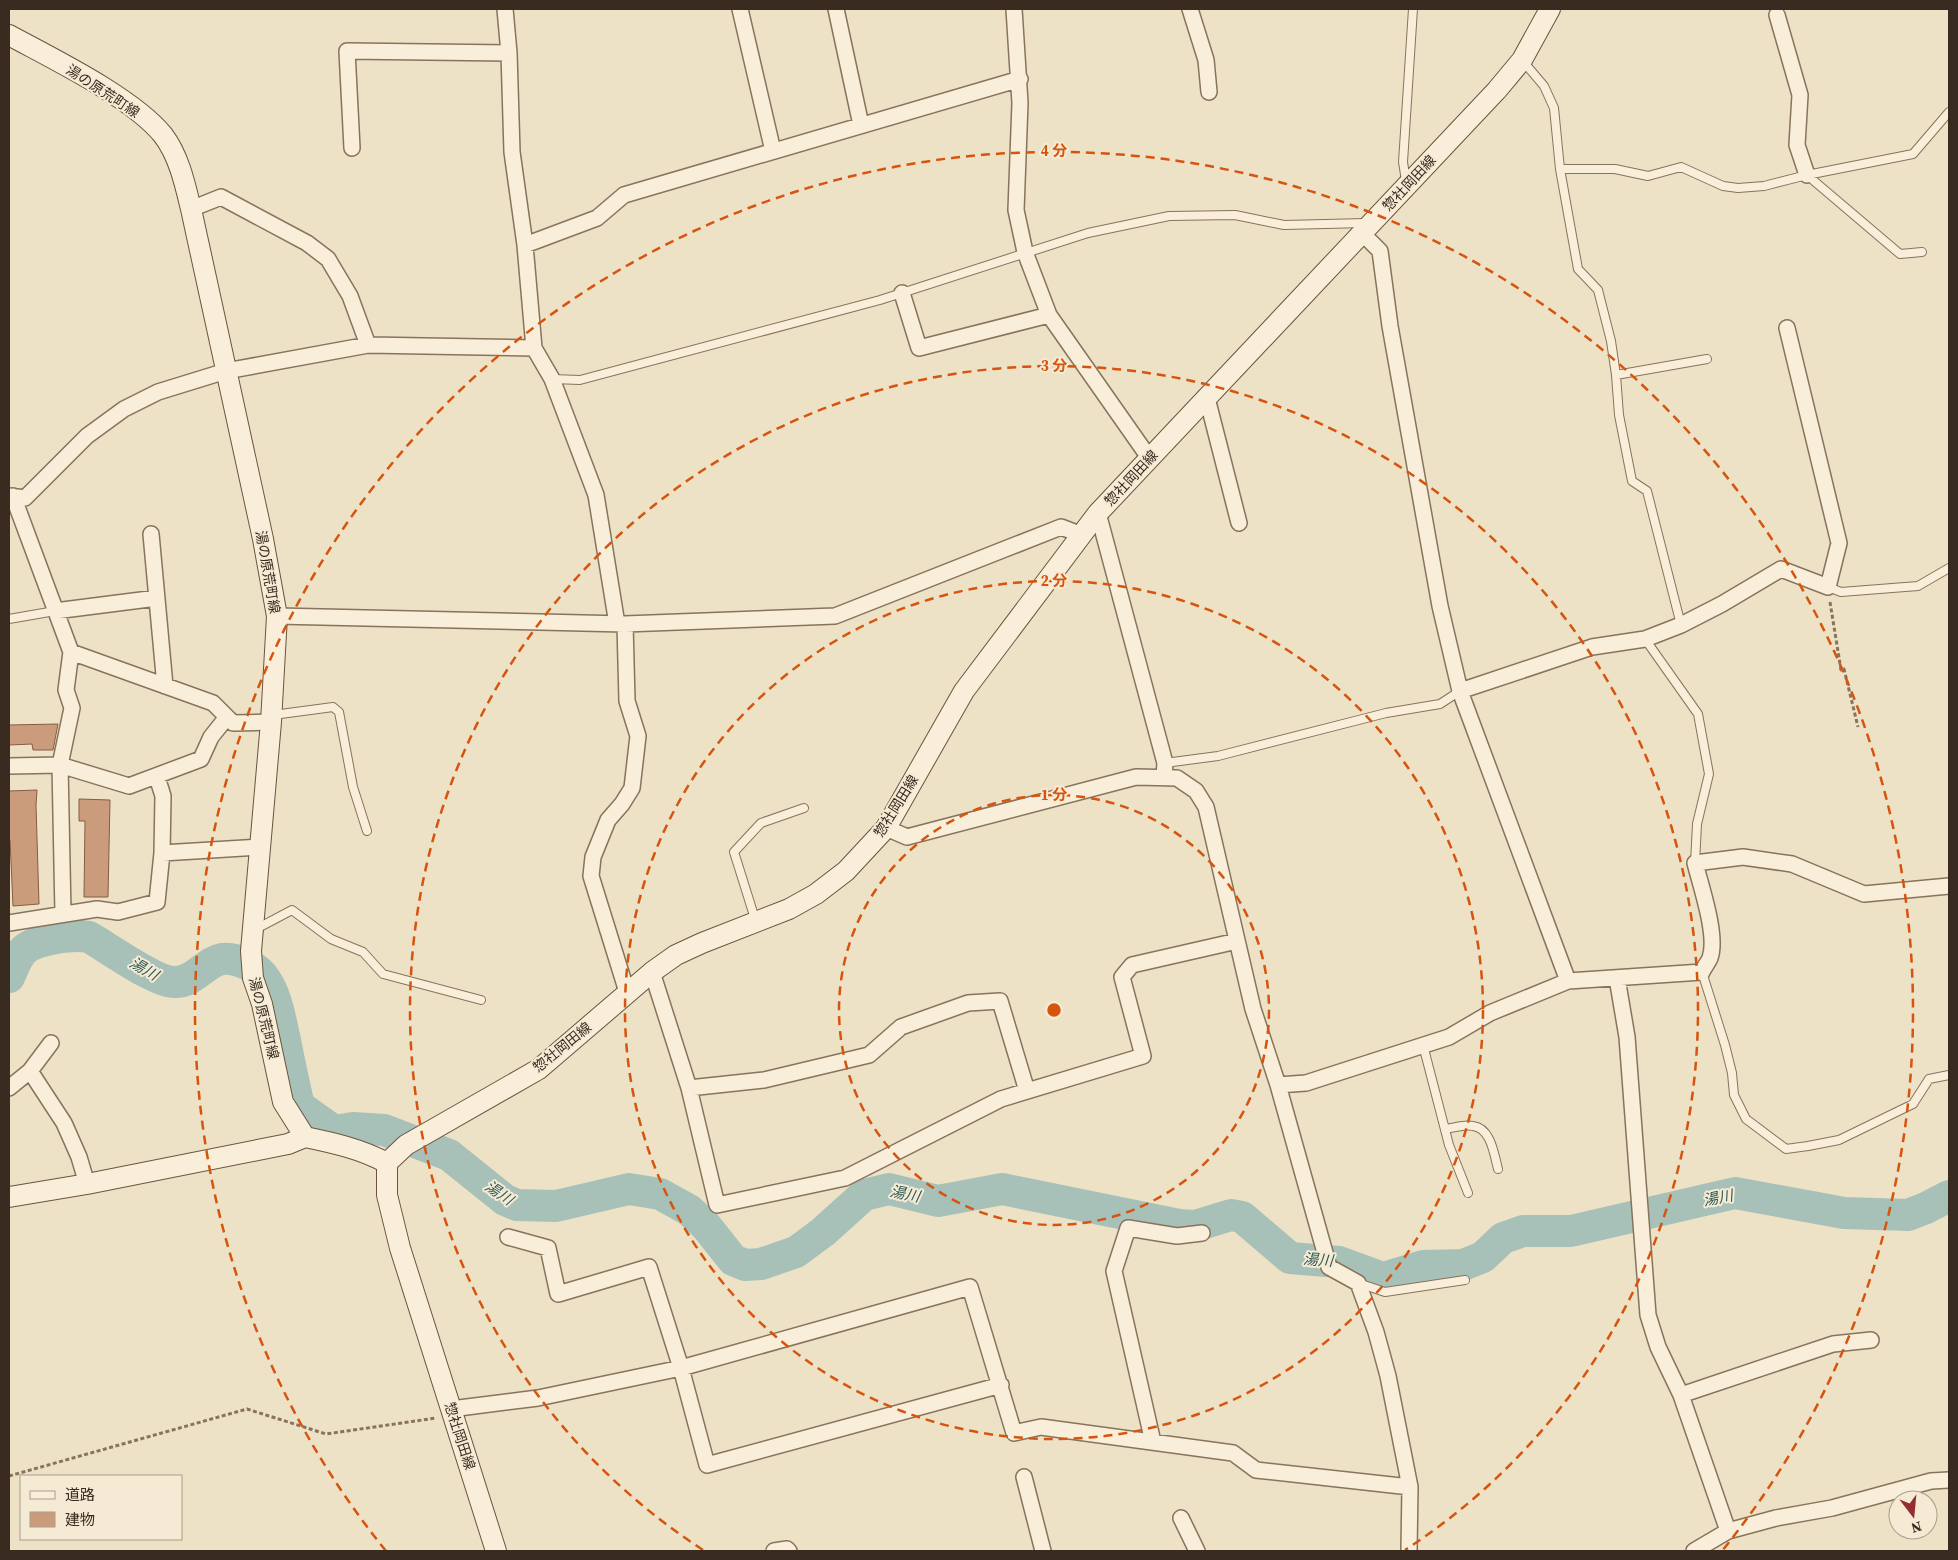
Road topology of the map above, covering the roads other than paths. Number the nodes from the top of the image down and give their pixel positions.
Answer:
1 (505, 9) edge
2 (740, 9) edge
3 (836, 9) edge
4 (1014, 9) edge
5 (1190, 9) edge
6 (1413, 9) edge
7 (1550, 9) edge
8 (1777, 15) dead end
9 (9, 35) edge
10 (509, 53) junction
11 (1522, 60) junction
12 (1020, 79) junction
13 (1209, 92) dead end
14 (1949, 112) edge
15 (861, 125) junction
16 (352, 148) dead end
17 (773, 151) junction
18 (1560, 169) junction
19 (1808, 175) junction
20 (1406, 184) junction
21 (191, 210) junction
22 (1367, 228) junction
23 (525, 245) junction
24 (1025, 252) junction
25 (1922, 252) dead end
26 (902, 293) junction
27 (1049, 315) junction
28 (1787, 328) dead end
29 (368, 344) junction
30 (534, 348) junction
31 (1708, 359) dead end
32 (226, 371) junction
33 (1616, 375) junction
34 (552, 379) junction
35 (1207, 398) junction
36 (1150, 458) junction
37 (11, 496) edge
38 (1098, 513) junction
39 (1239, 523) dead end
40 (151, 534) dead end
41 (1082, 535) junction
42 (1949, 568) edge
43 (1828, 587) junction
44 (157, 598) junction
45 (55, 611) junction
46 (277, 616) junction
47 (9, 619) edge
48 (621, 624) junction
49 (1681, 625) junction
50 (1645, 639) junction
51 (70, 652) junction
52 (164, 686) junction
53 (1460, 691) junction
54 (227, 717) junction
55 (271, 719) junction
56 (60, 765) junction
57 (9, 766) edge
58 (1164, 770) junction
59 (157, 777) junction
60 (804, 808) dead end
61 (886, 828) junction
62 (367, 831) dead end
63 (260, 847) junction
64 (162, 853) junction
65 (1695, 863) junction
66 (1949, 886) edge
67 (62, 914) junction
68 (756, 922) junction
69 (9, 923) edge
70 (253, 931) junction
71 (1237, 941) junction
72 (652, 972) junction
73 (1702, 972) junction
74 (1616, 978) junction
75 (1568, 981) junction
76 (627, 992) junction
77 (482, 1000) dead end
78 (51, 1043) dead end
79 (1423, 1045) junction
80 (30, 1071) junction
81 (1949, 1076) edge
82 (1278, 1085) junction
83 (9, 1088) edge
84 (689, 1088) junction
85 (1027, 1091) junction
86 (1445, 1129) junction
87 (305, 1137) junction
88 (387, 1163) junction
89 (1498, 1169) dead end
90 (87, 1184) junction
91 (1468, 1192) dead end
92 (9, 1197) edge
93 (1202, 1233) dead end
94 (508, 1237) dead end
95 (1465, 1280) dead end
96 (1358, 1283) junction
97 (1871, 1340) dead end
98 (681, 1368) junction
99 (1000, 1385) junction
100 (1681, 1395) junction
101 (452, 1412) junction
102 (1153, 1442) junction
103 (1024, 1477) dead end
104 (1949, 1480) edge
105 (1410, 1487) junction
106 (1180, 1518) dead end
107 (1728, 1531) junction
108 (496, 1551) edge
109 (774, 1551) edge
110 (789, 1551) edge
111 (1043, 1551) edge
112 (1197, 1551) edge
113 (1409, 1551) edge
114 (1694, 1551) edge

1 - 10 street
2 - 17 street
3 - 15 street
4 - 12 street
5 - 13 street
6 - 20 lane
7 - 11 main road, 惣社岡田線
8 - 19 street
9 - 21 main road, 湯の原荒町線
10 - 16 street
10 - 23 street
11 - 18 lane
11 - 20 main road, 惣社岡田線
12 - 15 street
12 - 24 street
14 - 19 lane
15 - 17 street
17 - 23 street
18 - 19 lane
18 - 33 lane
19 - 25 lane
20 - 22 main road, 惣社岡田線
21 - 29 street
21 - 32 main road, 湯の原荒町線
22 - 24 lane
22 - 35 main road, 惣社岡田線
22 - 53 street
23 - 30 street
24 - 26 lane
24 - 27 street
26 - 27 street
26 - 34 lane
27 - 36 street
28 - 43 street
29 - 30 street
29 - 32 street
30 - 34 street
31 - 33 lane
32 - 37 street
32 - 46 main road, 湯の原荒町線
33 - 49 lane
34 - 48 street
35 - 36 main road, 惣社岡田線
35 - 39 street
36 - 38 main road, 惣社岡田線
37 - 45 street
38 - 41 main road, 惣社岡田線
38 - 58 street
40 - 44 street
41 - 48 street
41 - 61 main road, 惣社岡田線
42 - 43 lane
43 - 49 street
44 - 45 street
44 - 52 street
45 - 47 lane
45 - 51 street
46 - 48 street
46 - 55 main road, 湯の原荒町線
48 - 76 street
49 - 50 street
50 - 53 street
50 - 65 lane
51 - 52 street
51 - 56 street
52 - 54 street
53 - 58 lane
53 - 75 street
54 - 55 street
54 - 59 street
55 - 62 lane
55 - 63 main road, 湯の原荒町線
56 - 57 street
56 - 59 street
56 - 67 street
58 - 61 street
58 - 71 street
59 - 64 street
60 - 68 lane
61 - 68 main road, 惣社岡田線
63 - 64 street
63 - 70 main road, 湯の原荒町線
64 - 67 street
65 - 66 street
65 - 73 street
67 - 69 street
68 - 72 main road, 惣社岡田線
70 - 77 lane
70 - 87 main road, 湯の原荒町線
71 - 82 street
71 - 85 street
72 - 76 main road, 惣社岡田線
72 - 84 street
73 - 74 street
73 - 81 lane
74 - 75 street
74 - 100 street
75 - 79 street
76 - 88 main road, 惣社岡田線
78 - 80 street
79 - 82 street
79 - 86 lane
80 - 83 street
80 - 90 street
82 - 96 street
84 - 85 street
84 - 85 street
86 - 89 lane
86 - 91 lane
87 - 88 main road
87 - 90 main road
88 - 101 main road, 惣社岡田線
90 - 92 main road
93 - 102 street
94 - 98 street
95 - 96 lane
96 - 105 street
97 - 100 street
98 - 99 street
98 - 99 street
98 - 101 street
99 - 102 street
100 - 107 street
101 - 108 main road, 惣社岡田線
102 - 105 street
103 - 111 street
104 - 107 street
105 - 113 street
106 - 112 street
107 - 114 street
109 - 110 street

